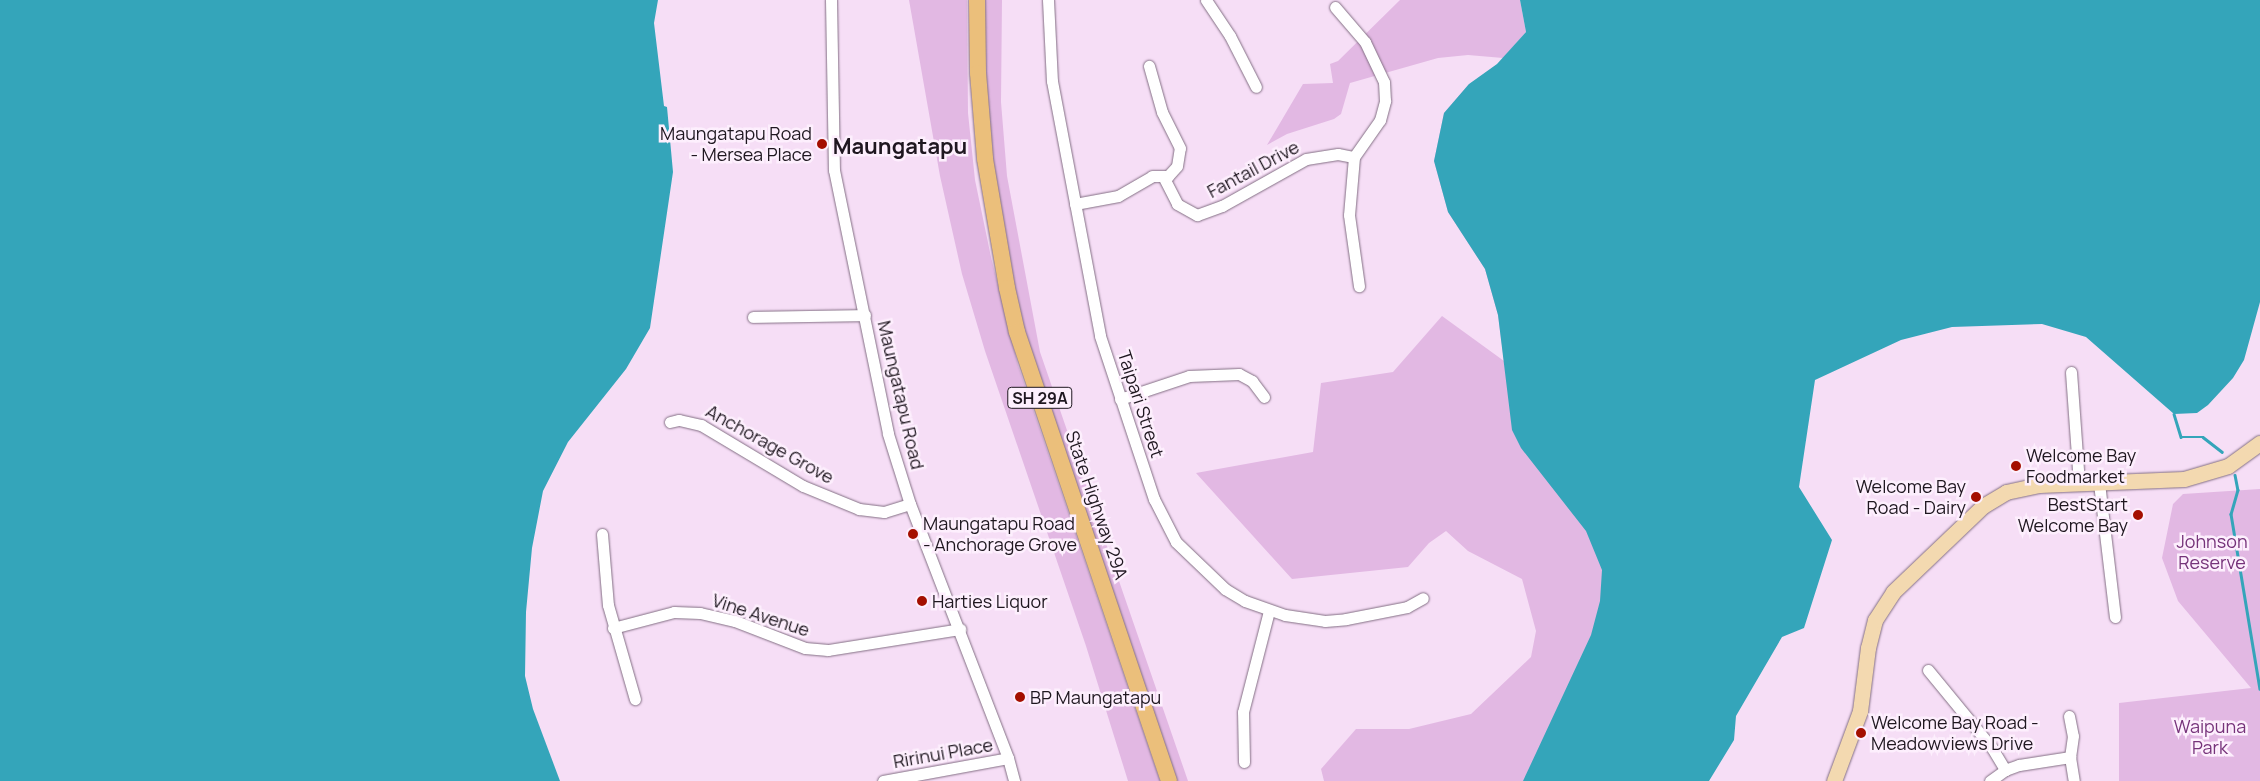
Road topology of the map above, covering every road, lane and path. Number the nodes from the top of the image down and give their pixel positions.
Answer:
1 (831, 0) edge
2 (977, 0) edge
3 (1048, 0) edge
4 (1206, 0) edge
5 (1335, 7) dead end
6 (1149, 66) dead end
7 (1256, 87) dead end
8 (1354, 157) junction
9 (1164, 178) junction
10 (1075, 204) junction
11 (1359, 286) dead end
12 (865, 314) junction
13 (754, 317) dead end
14 (2071, 372) dead end
15 (1264, 397) dead end
16 (1120, 399) junction
17 (670, 422) dead end
18 (2258, 448) edge
19 (2099, 483) junction
20 (2078, 484) junction
21 (910, 504) junction
22 (602, 534) dead end
23 (1422, 598) dead end
24 (1269, 611) junction
25 (2115, 617) dead end
26 (613, 628) junction
27 (960, 629) junction
28 (1928, 670) dead end
29 (635, 699) dead end
30 (2068, 716) dead end
31 (1008, 758) junction
32 (2070, 758) junction
33 (1244, 762) dead end
34 (2005, 770) junction
35 (883, 781) edge
36 (1014, 781) edge
37 (1169, 781) edge
38 (1834, 781) edge
39 (1990, 781) edge
40 (2074, 781) edge

1 - 12 street, Maungatapu Road
2 - 37 highway, State Highway 29A / SH 29A
3 - 10 street, Taipari Street
4 - 7 street
5 - 8 street
6 - 9 street
8 - 9 street, Fantail Drive
8 - 11 street
9 - 10 street
10 - 16 street, Taipari Street
12 - 13 street
12 - 21 street, Maungatapu Road
14 - 20 street
15 - 16 street
16 - 24 street, Taipari Street
17 - 21 street, Anchorage Grove
18 - 19 main road
19 - 20 main road
19 - 25 street
20 - 38 main road
21 - 27 street, Maungatapu Road
22 - 26 street
23 - 24 street, Taipari Street
24 - 33 street
26 - 27 street, Vine Avenue
26 - 29 street
27 - 31 street, Maungatapu Road
28 - 34 street
30 - 32 street
31 - 35 street, Ririnui Place
31 - 36 street, Maungatapu Road
32 - 34 street
32 - 40 street
34 - 39 street

